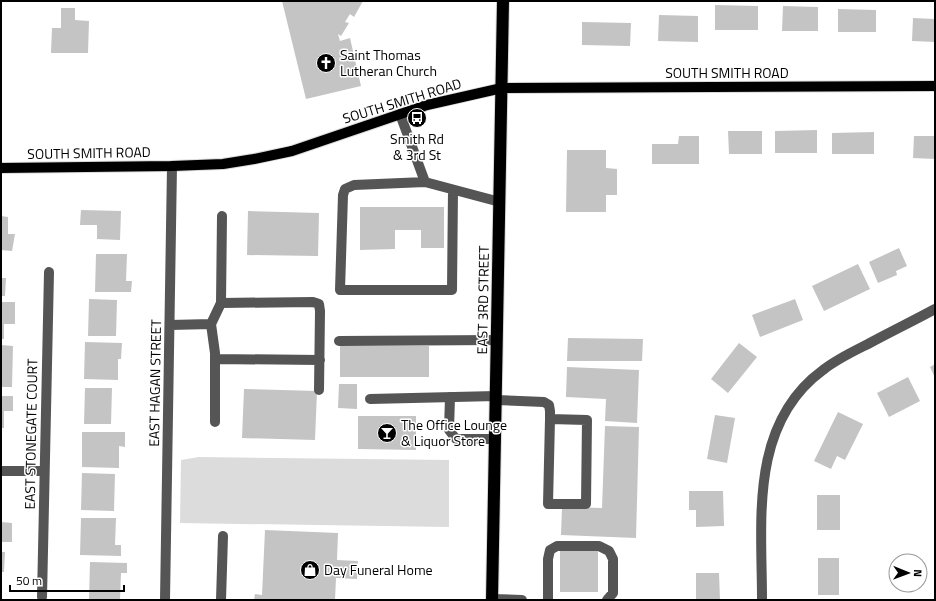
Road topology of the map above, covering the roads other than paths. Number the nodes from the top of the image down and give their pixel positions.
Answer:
1 (503, 1) edge
2 (935, 86) edge
3 (502, 88) junction
4 (400, 114) junction
5 (172, 166) junction
6 (1, 168) edge
7 (425, 182) junction
8 (453, 190) junction
9 (500, 202) junction
10 (222, 216) dead end
11 (49, 272) dead end
12 (221, 303) junction
13 (935, 309) edge
14 (211, 324) junction
15 (170, 325) junction
16 (497, 340) junction
17 (339, 341) dead end
18 (215, 358) junction
19 (320, 360) junction
20 (319, 390) dead end
21 (450, 397) junction
22 (496, 398) junction
23 (370, 399) dead end
24 (550, 419) junction
25 (215, 422) dead end
26 (495, 439) junction
27 (1, 471) edge
28 (44, 471) junction
29 (223, 536) dead end
30 (42, 597) dead end
31 (165, 600) edge
32 (221, 600) edge
33 (492, 600) edge
34 (522, 600) edge
35 (548, 600) edge
36 (607, 600) edge
37 (762, 600) edge

1 - 3 highway, EAST 3RD STREET
2 - 3 main road, SOUTH SMITH ROAD
3 - 4 main road, SOUTH SMITH ROAD
3 - 9 highway, EAST 3RD STREET
4 - 5 main road, SOUTH SMITH ROAD
4 - 7 street
5 - 6 main road, SOUTH SMITH ROAD
5 - 15 street, EAST HAGAN STREET
7 - 8 street
7 - 8 street
8 - 9 street
9 - 16 highway, EAST 3RD STREET
10 - 12 street
11 - 28 street, EAST STONEGATE COURT
12 - 14 street
12 - 19 street
13 - 37 street
14 - 15 street
14 - 18 street
15 - 31 street, EAST HAGAN STREET
16 - 17 street
16 - 22 highway, EAST 3RD STREET
18 - 19 street
18 - 25 street
19 - 20 street
21 - 22 street
21 - 23 street
21 - 26 street
22 - 24 street
22 - 26 highway, EAST 3RD STREET
24 - 24 street
26 - 33 highway, EAST 3RD STREET
27 - 28 street
28 - 30 street, EAST STONEGATE COURT
29 - 32 street
33 - 34 street
35 - 36 street

